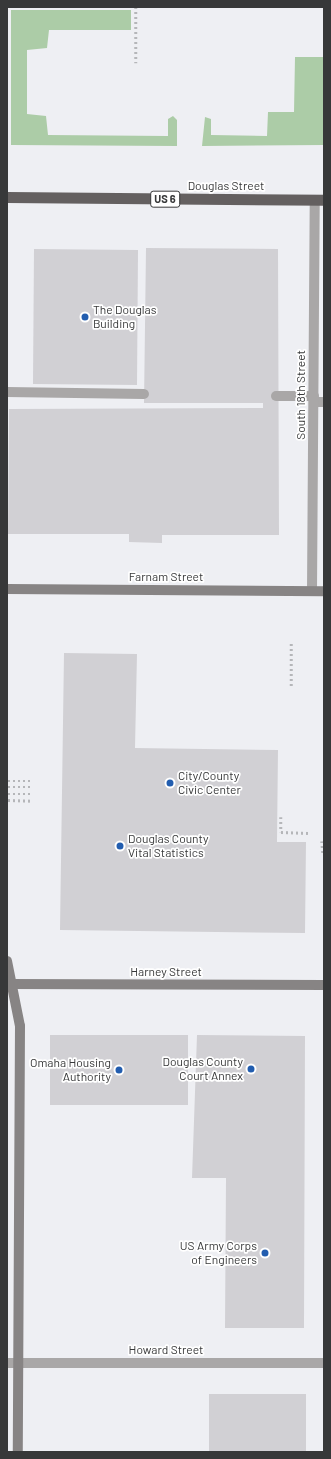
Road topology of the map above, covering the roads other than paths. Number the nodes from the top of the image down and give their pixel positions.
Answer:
1 (7, 197) edge
2 (319, 200) edge
3 (7, 392) edge
4 (144, 394) dead end
5 (276, 396) dead end
6 (317, 400) edge
7 (7, 589) edge
8 (312, 591) junction
9 (324, 591) edge
10 (7, 961) edge
11 (10, 984) edge
12 (324, 985) edge
13 (7, 1362) edge
14 (18, 1363) junction
15 (324, 1363) edge
16 (18, 1452) edge

1 - 2 highway, Douglas Street / US 6
2 - 6 street, South 18th Street
3 - 4 street
5 - 6 street
6 - 8 street, South 18th Street
7 - 8 main road, Farnam Street
8 - 9 main road, Farnam Street
10 - 11 main road
11 - 12 main road, Harney Street
11 - 14 main road
13 - 14 street, Howard Street
14 - 15 street, Howard Street
14 - 16 main road

